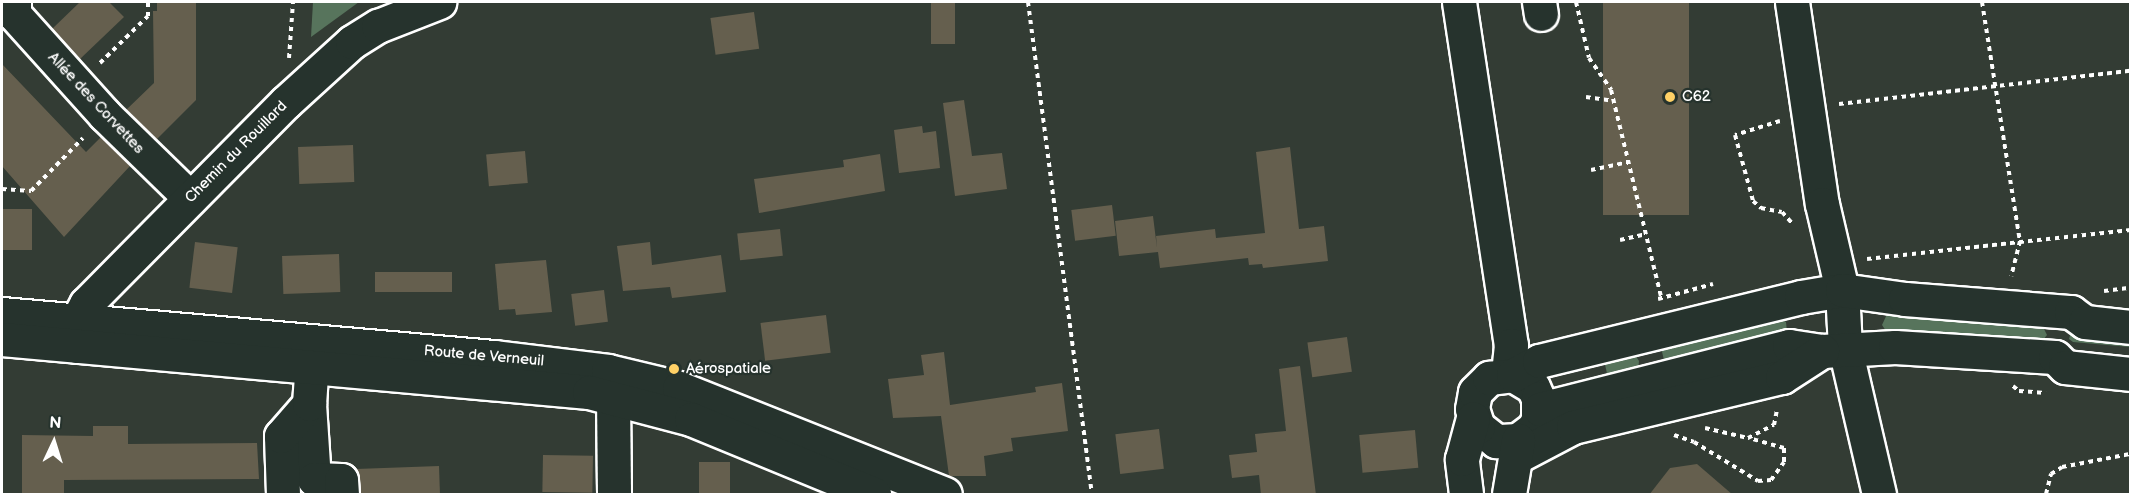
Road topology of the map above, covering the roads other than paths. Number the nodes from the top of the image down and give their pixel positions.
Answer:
1 (14, 2) edge
2 (439, 2) edge
3 (1459, 2) edge
4 (1792, 2) edge
5 (190, 198) junction
6 (1842, 290) junction
7 (2082, 302) junction
8 (2130, 305) edge
9 (2, 314) edge
10 (2130, 327) edge
11 (78, 333) junction
12 (2, 339) edge
13 (345, 344) junction
14 (1833, 350) junction
15 (2130, 353) edge
16 (2055, 357) junction
17 (312, 365) junction
18 (1520, 370) junction
19 (2130, 374) edge
20 (613, 397) junction
21 (309, 404) junction
22 (1540, 409) junction
23 (1473, 418) junction
24 (1516, 449) junction
25 (283, 495) edge
26 (342, 495) edge
27 (614, 495) edge
28 (874, 495) edge
29 (945, 495) edge
30 (1466, 495) edge
31 (1509, 495) edge
32 (1879, 495) edge

1 - 5 main road, Allée des Corvettes
2 - 5 main road, Chemin du Rouillard
3 - 18 main road
4 - 6 main road
5 - 11 main road, Chemin du Rouillard
6 - 7 main road
6 - 14 main road
6 - 18 main road
7 - 8 main road
7 - 10 main road
9 - 11 main road, Route de Verneuil
11 - 12 main road, Route de Verneuil
11 - 13 main road, Route de Verneuil
11 - 17 main road, Route de Verneuil
13 - 17 main road
13 - 29 main road, Route de Verneuil
14 - 16 main road
14 - 22 main road
14 - 24 main road
14 - 32 main road
15 - 16 main road
16 - 19 main road
17 - 20 main road, Route de Verneuil
17 - 21 main road
18 - 22 main road
18 - 23 main road
20 - 27 main road
20 - 28 main road, Route de Verneuil
21 - 25 main road
21 - 26 main road
22 - 24 main road
23 - 24 main road
23 - 30 main road
24 - 31 main road

